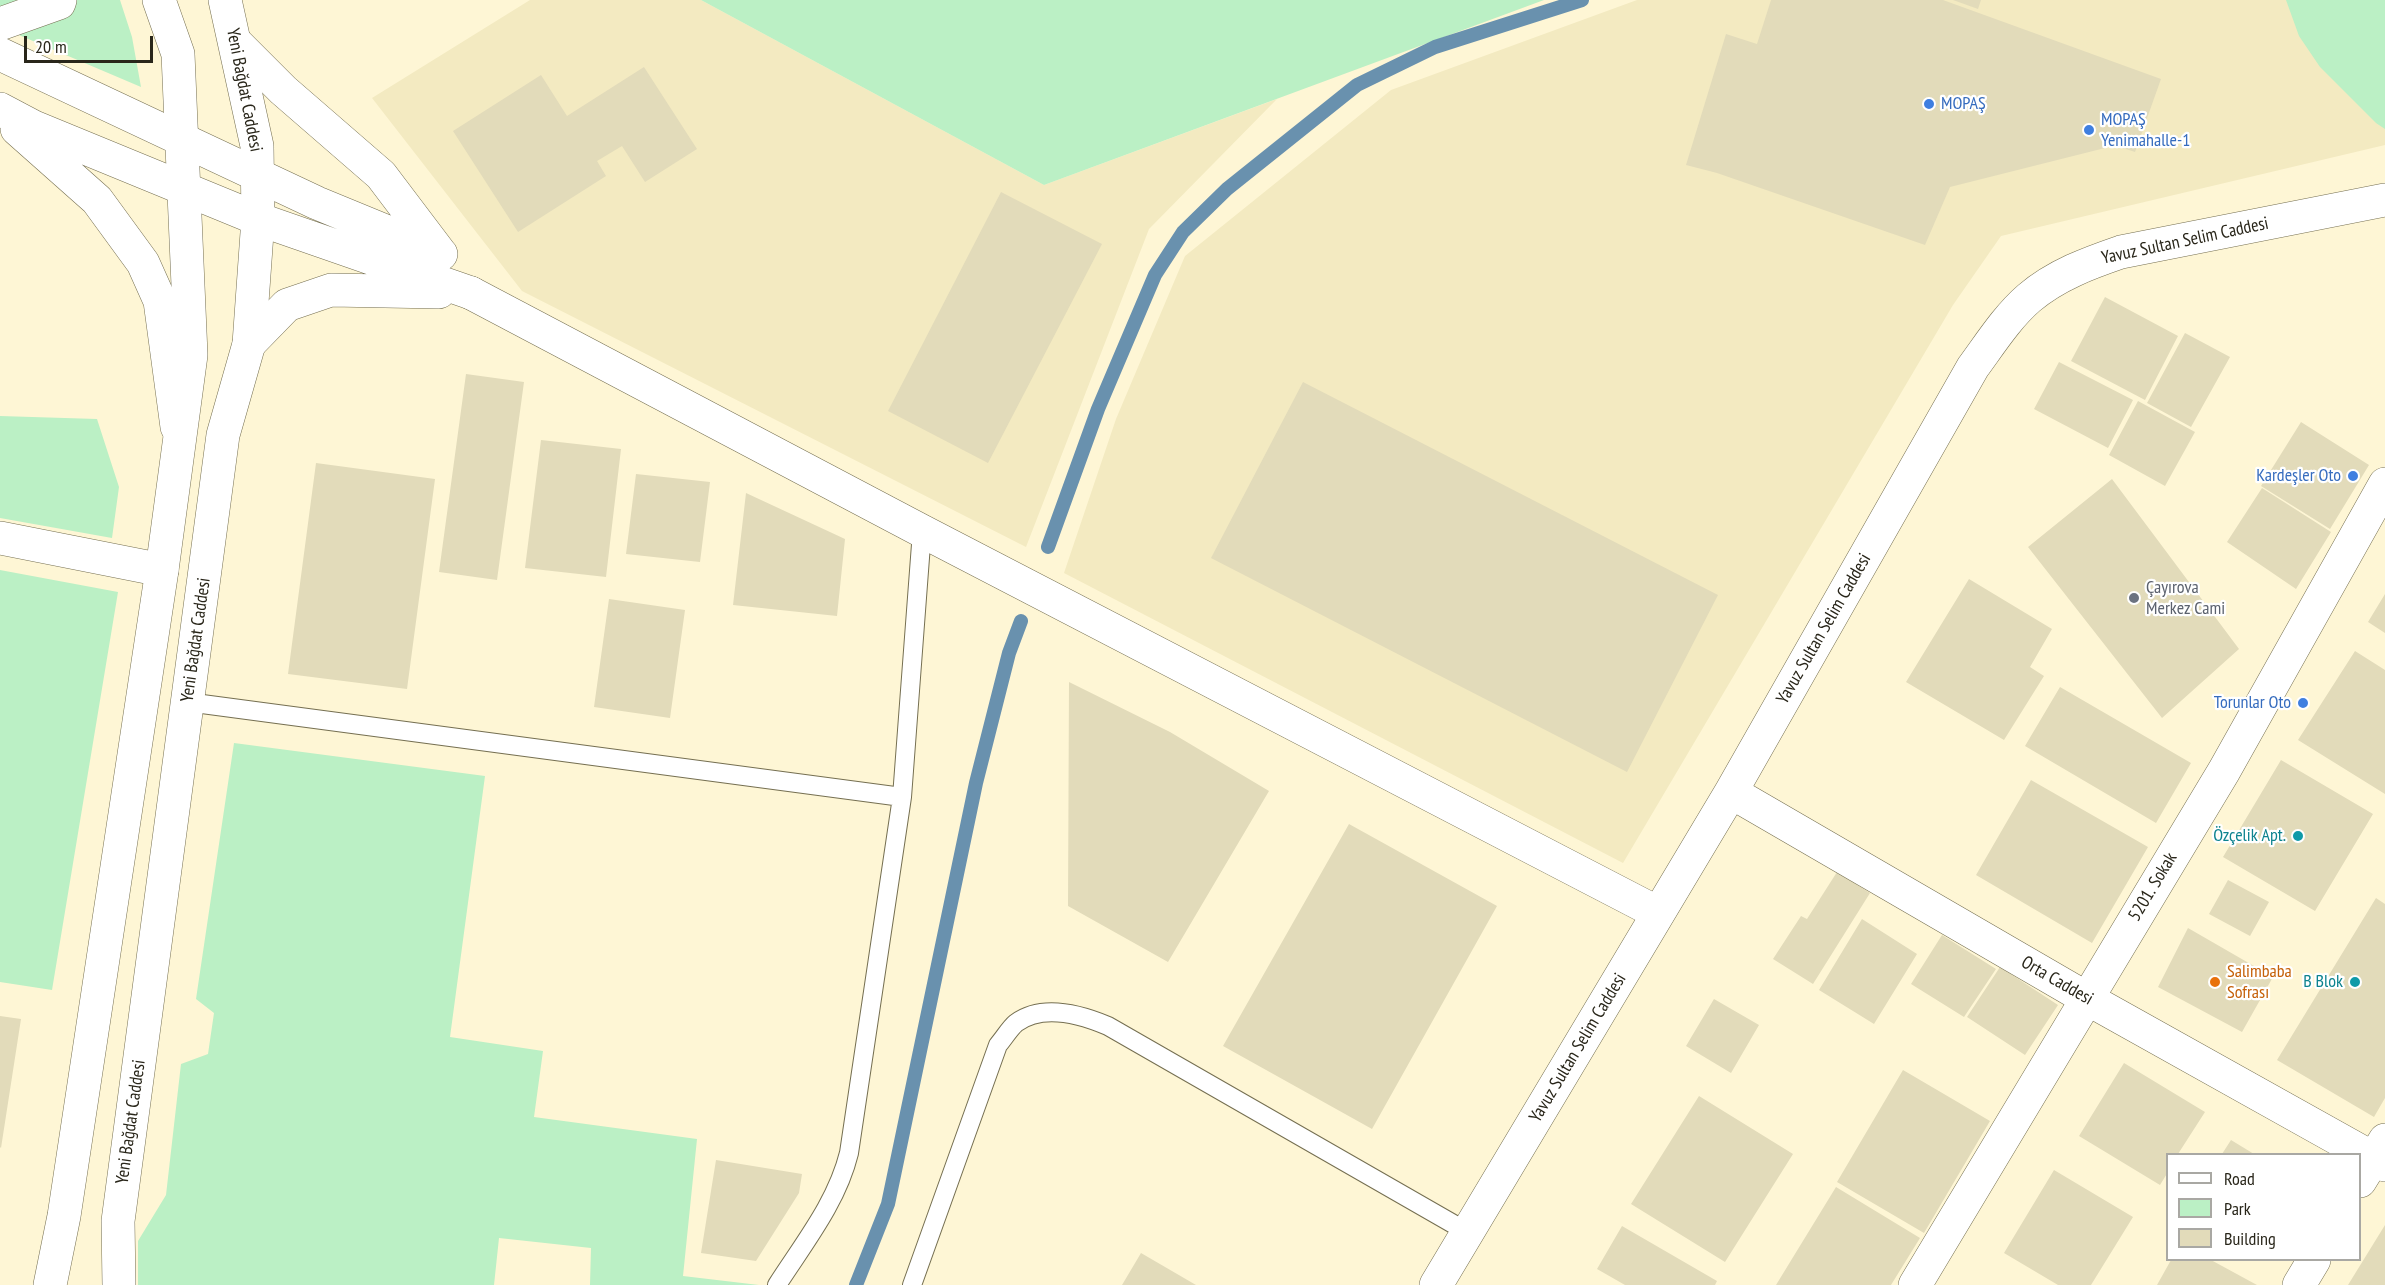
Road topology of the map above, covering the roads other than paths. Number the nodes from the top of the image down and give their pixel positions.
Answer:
1 (60, 0) edge
2 (159, 0) edge
3 (225, 0) edge
4 (0, 24) edge
5 (235, 42) junction
6 (0, 54) edge
7 (0, 109) edge
8 (0, 114) edge
9 (182, 140) junction
10 (258, 176) junction
11 (184, 188) junction
12 (2385, 200) edge
13 (258, 219) junction
14 (441, 254) junction
15 (471, 293) junction
16 (249, 344) junction
17 (180, 447) junction
18 (2385, 484) edge
19 (922, 531) junction
20 (0, 538) edge
21 (162, 570) junction
22 (187, 702) junction
23 (1731, 792) junction
24 (902, 797) junction
25 (1658, 913) junction
26 (2086, 998) junction
27 (2376, 1161) edge
28 (1469, 1233) junction
29 (2313, 1261) edge
30 (50, 1285) edge
31 (119, 1285) edge
32 (777, 1285) edge
33 (912, 1285) edge
34 (1436, 1285) edge
35 (1915, 1285) edge
36 (2299, 1285) edge

1 - 4 main road
2 - 9 main road
3 - 5 main road, Yeni Bağdat Caddesi
5 - 10 main road, Yeni Bağdat Caddesi
5 - 14 main road
6 - 9 main road
7 - 11 main road
8 - 17 main road
9 - 10 main road
9 - 11 main road
10 - 13 main road, Yeni Bağdat Caddesi
10 - 14 main road
11 - 13 main road
11 - 17 main road
12 - 23 main road, Yavuz Sultan Selim Caddesi
13 - 15 main road
13 - 16 main road, Yeni Bağdat Caddesi
14 - 15 main road
15 - 16 main road
15 - 19 main road
16 - 22 main road, Yeni Bağdat Caddesi
17 - 21 main road
18 - 26 main road, 5201. Sokak
19 - 24 lane
19 - 25 main road
20 - 21 main road
21 - 30 main road
22 - 24 lane
22 - 31 main road, Yeni Bağdat Caddesi
23 - 25 main road, Yavuz Sultan Selim Caddesi
23 - 26 main road, Orta Caddesi
24 - 32 lane
25 - 28 main road, Yavuz Sultan Selim Caddesi
26 - 27 main road, Orta Caddesi
26 - 35 main road, 5201. Sokak
28 - 33 lane
28 - 34 main road, Yavuz Sultan Selim Caddesi
29 - 36 main road

